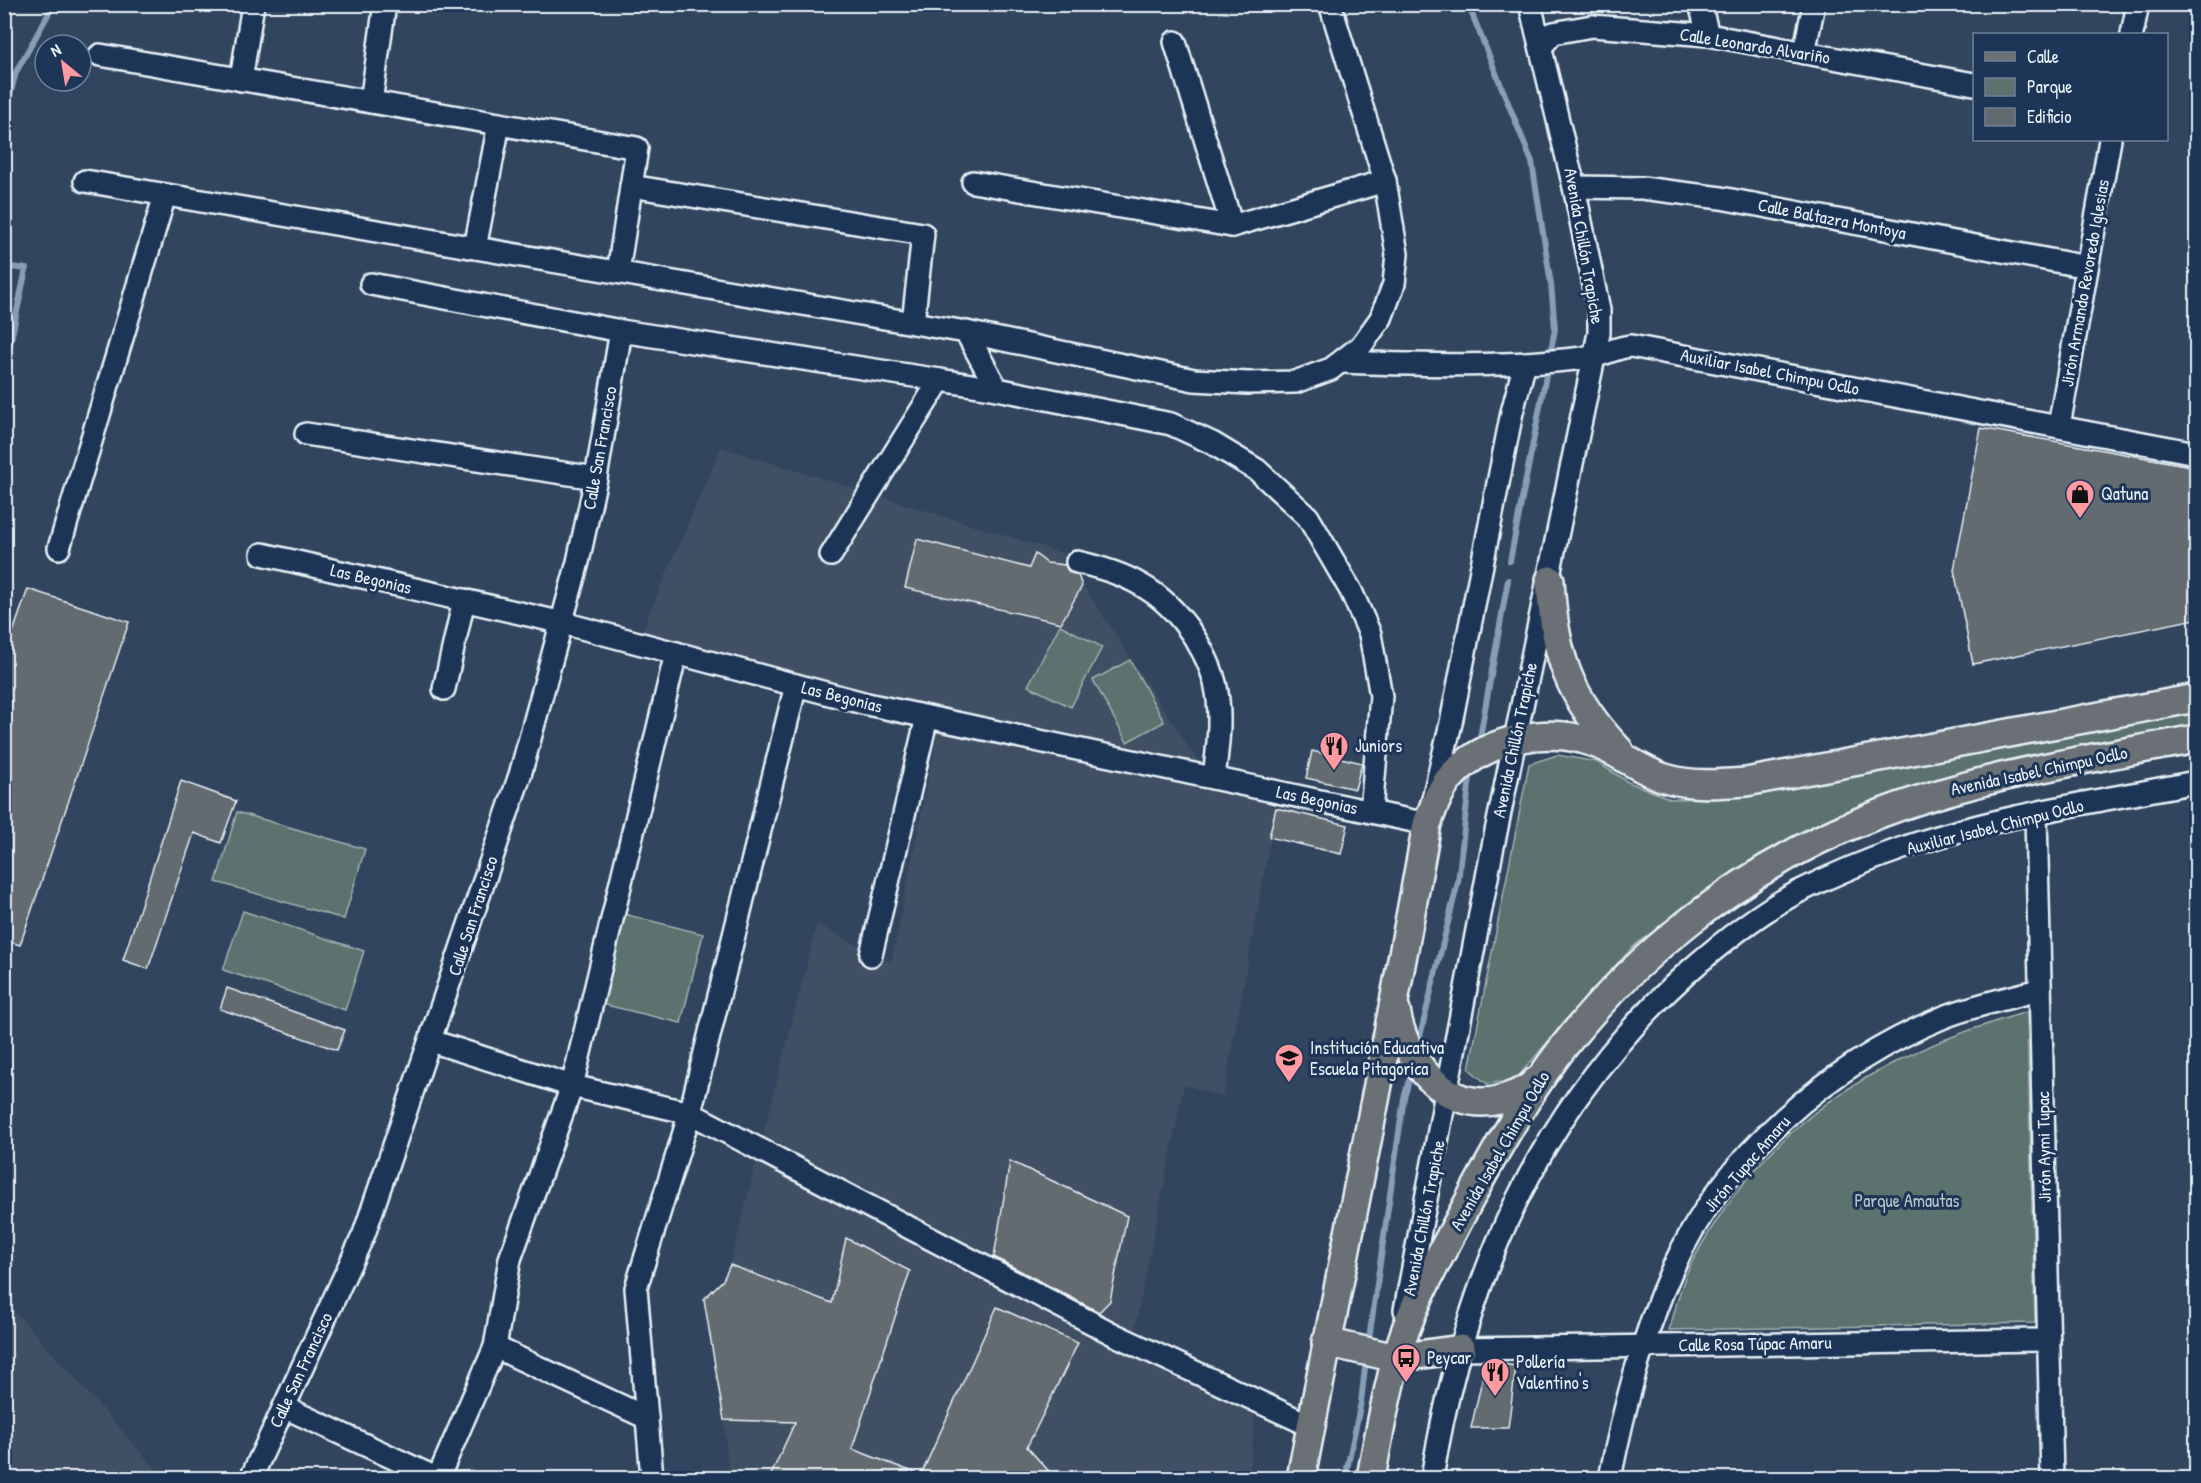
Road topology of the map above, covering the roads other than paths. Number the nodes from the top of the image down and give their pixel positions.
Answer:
1 (253, 4) edge
2 (385, 4) edge
3 (1329, 4) edge
4 (1530, 4) edge
5 (1700, 4) edge
6 (1814, 4) edge
7 (2138, 4) edge
8 (2132, 33) edge
9 (1708, 35) junction
10 (1175, 42) dead end
11 (1541, 47) junction
12 (1804, 52) junction
13 (100, 56) dead end
14 (241, 80) junction
15 (1973, 84) edge
16 (371, 102) junction
17 (499, 124) junction
18 (2110, 141) edge
19 (85, 181) dead end
20 (1385, 181) junction
21 (973, 182) dead end
22 (631, 186) junction
23 (1574, 187) junction
24 (165, 195) junction
25 (1232, 226) junction
26 (475, 248) junction
27 (2087, 267) junction
28 (618, 272) junction
29 (370, 284) dead end
30 (913, 323) junction
31 (621, 331) junction
32 (966, 332) junction
33 (1594, 356) junction
34 (1342, 362) junction
35 (1525, 363) junction
36 (940, 380) junction
37 (997, 389) junction
38 (2059, 426) junction
39 (306, 434) dead end
40 (2196, 453) edge
41 (596, 478) junction
42 (59, 548) dead end
43 (262, 554) dead end
44 (831, 555) dead end
45 (1077, 562) dead end
46 (1550, 580) junction
47 (464, 600) junction
48 (563, 623) junction
49 (676, 653) junction
50 (796, 685) junction
51 (444, 689) dead end
52 (2196, 698) edge
53 (927, 717) junction
54 (2196, 739) edge
55 (1514, 740) junction
56 (1971, 740) junction
57 (1630, 761) junction
58 (1214, 778) junction
59 (1982, 781) junction
60 (2196, 782) edge
61 (1371, 812) junction
62 (2036, 814) junction
63 (1427, 824) junction
64 (871, 955) dead end
65 (2040, 990) junction
66 (1395, 1003) junction
67 (431, 1041) junction
68 (1547, 1070) junction
69 (572, 1086) junction
70 (1448, 1093) junction
71 (690, 1113) junction
72 (2049, 1340) junction
73 (1326, 1342) junction
74 (1643, 1346) junction
75 (495, 1347) junction
76 (1461, 1348) junction
77 (1396, 1358) junction
78 (284, 1407) junction
79 (647, 1418) junction
80 (1311, 1426) junction
81 (251, 1479) edge
82 (437, 1479) edge
83 (652, 1479) edge
84 (1301, 1479) edge
85 (1371, 1479) edge
86 (1432, 1479) edge
87 (1610, 1479) edge
88 (2052, 1479) edge

1 - 14 street
2 - 16 street
3 - 20 street
4 - 11 street, Avenida Chillón Trapiche
5 - 9 street
6 - 12 street
7 - 8 street
9 - 11 street, Calle Leonardo Alvariño
9 - 12 street, Calle Leonardo Alvariño
10 - 25 street
11 - 23 street, Avenida Chillón Trapiche
12 - 15 street, Calle Leonardo Alvariño
13 - 14 street
14 - 16 street
16 - 17 street
17 - 22 street
17 - 26 street
18 - 27 street, Jirón Armando Revoredo Iglesias
19 - 24 street
20 - 25 street
20 - 34 street
21 - 25 street
22 - 28 street
22 - 30 street
23 - 27 street, Calle Baltazra Montoya
23 - 33 street, Avenida Chillón Trapiche
24 - 26 street
24 - 42 street
26 - 28 street
27 - 38 street, Jirón Armando Revoredo Iglesias
28 - 30 street
29 - 31 street
30 - 32 street
31 - 36 street
31 - 41 street, Calle San Francisco
32 - 34 street
32 - 37 street
33 - 35 street, Auxiliar Isabel Chimpu Ocllo
33 - 38 street, Auxiliar Isabel Chimpu Ocllo
33 - 46 street, Avenida Chillón Trapiche
34 - 35 street, Auxiliar Isabel Chimpu Ocllo
35 - 63 street
36 - 37 street
36 - 44 street
37 - 61 street
38 - 40 street, Auxiliar Isabel Chimpu Ocllo
39 - 41 street
41 - 48 street, Calle San Francisco
43 - 47 street, Las Begonias
45 - 58 street
46 - 55 street, Avenida Chillón Trapiche
46 - 57 main road
47 - 48 street, Las Begonias
47 - 51 street
48 - 49 street, Las Begonias
48 - 67 street, Calle San Francisco
49 - 50 street, Las Begonias
49 - 69 street
50 - 53 street, Las Begonias
50 - 71 street
52 - 56 main road
53 - 58 street, Las Begonias
53 - 64 street
54 - 59 main road, Avenida Isabel Chimpu Ocllo
55 - 57 main road
55 - 63 main road
55 - 70 street, Avenida Chillón Trapiche
56 - 57 main road
56 - 59 main road
58 - 61 street, Las Begonias
59 - 68 main road, Avenida Isabel Chimpu Ocllo
60 - 62 street, Auxiliar Isabel Chimpu Ocllo
61 - 63 street, Las Begonias
62 - 65 street, Jirón Aymi Tupac
62 - 76 street, Auxiliar Isabel Chimpu Ocllo
63 - 66 main road
65 - 72 street, Jirón Aymi Tupac
65 - 74 street, Jirón Tupac Amaru
66 - 70 main road
66 - 73 main road
67 - 69 street
67 - 78 street, Calle San Francisco
68 - 70 main road
68 - 77 main road, Avenida Isabel Chimpu Ocllo
69 - 71 street
69 - 75 street
70 - 77 street, Avenida Chillón Trapiche
71 - 79 street
71 - 80 street
72 - 74 street, Calle Rosa Túpac Amaru
72 - 88 street, Jirón Aymi Tupac
73 - 77 main road
73 - 80 main road
74 - 76 street, Calle Rosa Túpac Amaru
74 - 87 street, Jirón Tupac Amaru
75 - 79 street
75 - 82 street
76 - 77 main road
76 - 86 street, Auxiliar Isabel Chimpu Ocllo
77 - 85 main road, Avenida Chillón Trapiche
78 - 81 street, Calle San Francisco
78 - 82 street
79 - 83 street
80 - 84 main road

